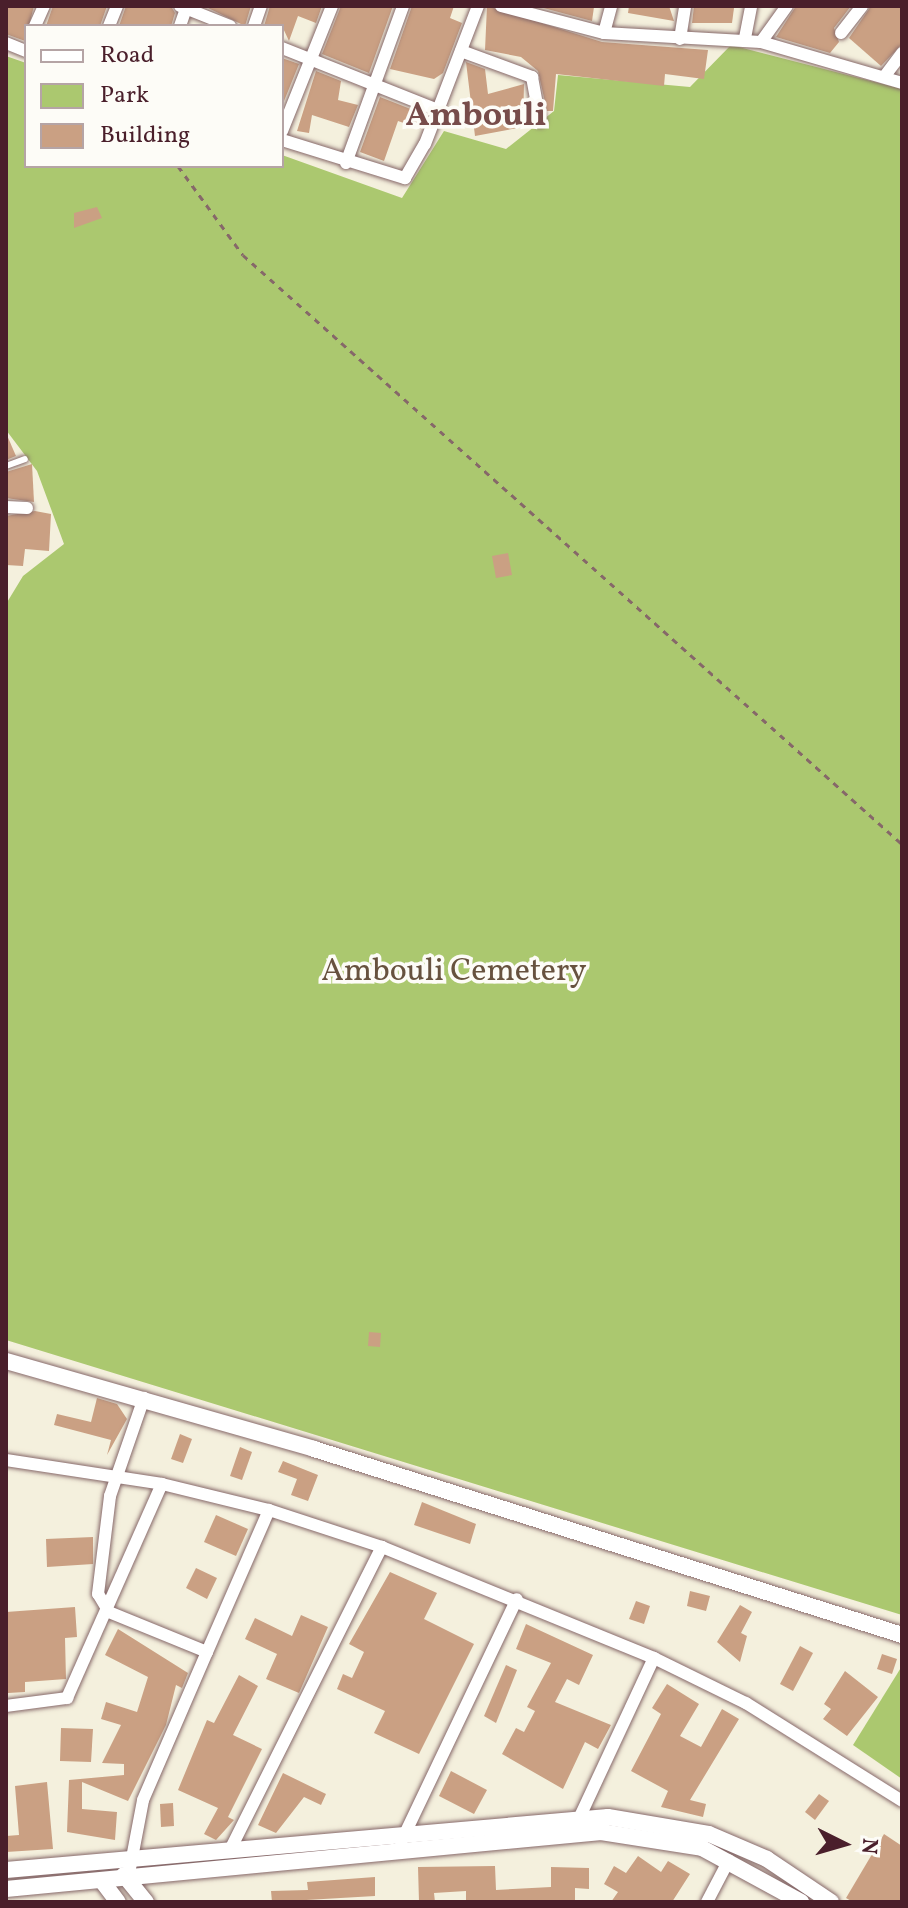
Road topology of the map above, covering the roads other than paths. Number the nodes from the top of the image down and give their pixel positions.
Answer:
1 (332, 6) edge
2 (403, 6) edge
3 (478, 6) edge
4 (501, 6) edge
5 (544, 6) edge
6 (611, 6) edge
7 (685, 6) edge
8 (751, 6) edge
9 (787, 6) edge
10 (862, 6) edge
11 (184, 7) edge
12 (541, 21) junction
13 (225, 24) edge
14 (604, 33) junction
15 (841, 33) dead end
16 (745, 38) junction
17 (680, 39) junction
18 (761, 42) junction
19 (284, 49) edge
20 (461, 51) junction
21 (902, 53) edge
22 (310, 60) junction
23 (884, 77) junction
24 (902, 83) edge
25 (375, 84) junction
26 (438, 110) junction
27 (540, 121) dead end
28 (284, 126) edge
29 (284, 141) edge
30 (346, 163) junction
31 (25, 459) dead end
32 (6, 466) edge
33 (6, 507) edge
34 (27, 508) dead end
35 (6, 1361) edge
36 (144, 1398) junction
37 (6, 1460) edge
38 (116, 1476) junction
39 (162, 1484) junction
40 (269, 1510) junction
41 (382, 1547) junction
42 (517, 1599) junction
43 (109, 1612) junction
44 (902, 1635) edge
45 (207, 1652) junction
46 (654, 1658) junction
47 (6, 1706) edge
48 (902, 1801) edge
49 (576, 1826) junction
50 (467, 1828) junction
51 (403, 1834) junction
52 (469, 1847) junction
53 (231, 1848) junction
54 (138, 1856) junction
55 (397, 1856) junction
56 (109, 1859) junction
57 (729, 1860) junction
58 (6, 1870) edge
59 (171, 1876) junction
60 (128, 1879) junction
61 (102, 1881) junction
62 (6, 1889) edge
63 (118, 1902) edge
64 (148, 1902) edge
65 (707, 1902) edge
66 (801, 1902) edge
67 (831, 1902) edge

1 - 22 street
2 - 25 street
3 - 20 street
4 - 12 street
5 - 12 street
6 - 14 street
7 - 17 street
8 - 16 street
9 - 18 street
10 - 15 street
11 - 13 street
12 - 14 street
14 - 17 street
16 - 17 street
16 - 18 street
18 - 23 street
19 - 22 street
20 - 26 street
20 - 27 street
21 - 23 street
22 - 25 street
22 - 28 street
23 - 24 street
25 - 26 street
25 - 30 street
26 - 30 street
29 - 30 street
31 - 32 lane
33 - 34 street
35 - 36 street
36 - 38 street
36 - 44 street
37 - 38 street
38 - 39 street
38 - 43 street
39 - 40 street
39 - 43 street
40 - 41 street
40 - 45 street
41 - 42 street
41 - 53 street
42 - 46 street
42 - 51 street
43 - 45 street
43 - 47 street
45 - 54 street
46 - 48 street
46 - 49 street
49 - 50 street
49 - 52 street
49 - 57 street
49 - 67 street
50 - 51 street
50 - 52 street
51 - 53 street
51 - 55 street
52 - 55 street
53 - 54 street
54 - 56 street
54 - 60 street
55 - 59 street
56 - 58 street
56 - 60 street
56 - 61 street
57 - 65 street
57 - 66 street
59 - 60 street
59 - 64 street
60 - 61 street
60 - 64 street
61 - 62 street
61 - 63 street

